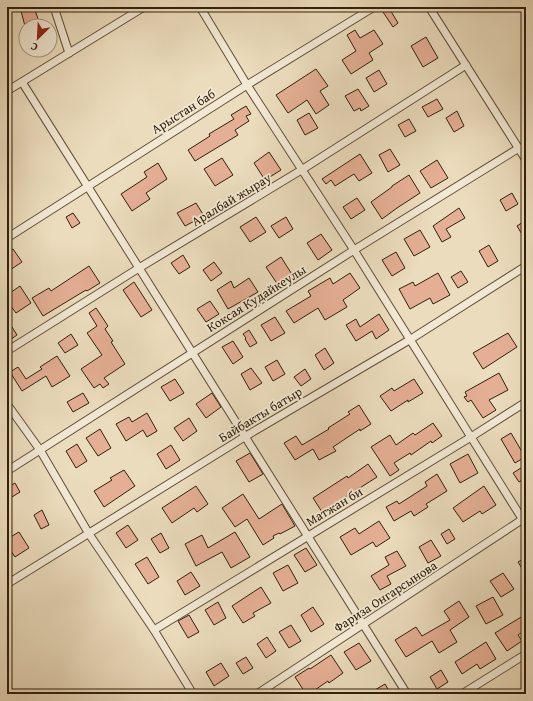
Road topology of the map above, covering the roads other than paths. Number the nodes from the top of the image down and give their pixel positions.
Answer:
1 (54, 7) edge
2 (144, 7) edge
3 (200, 7) edge
4 (374, 7) edge
5 (429, 7) edge
6 (69, 53) junction
7 (466, 65) junction
8 (22, 82) junction
9 (246, 85) junction
10 (7, 91) edge
11 (519, 148) junction
12 (526, 160) edge
13 (303, 169) junction
14 (87, 186) junction
15 (7, 238) edge
16 (354, 250) junction
17 (526, 266) edge
18 (139, 268) junction
19 (411, 339) junction
20 (7, 351) edge
21 (192, 352) junction
22 (526, 402) edge
23 (7, 404) edge
24 (246, 436) junction
25 (471, 437) junction
26 (40, 450) junction
27 (7, 471) edge
28 (525, 521) edge
29 (89, 534) junction
30 (307, 536) junction
31 (7, 584) edge
32 (363, 625) junction
33 (154, 630) junction
34 (526, 654) edge
35 (193, 694) edge
36 (257, 694) edge
37 (407, 694) edge
38 (462, 694) edge

1 - 6 street
2 - 6 street
3 - 9 street
4 - 9 street, Арыстан баб
5 - 7 street
6 - 8 street
7 - 11 street
7 - 13 street, Аралбай жырау
8 - 10 street
8 - 14 street
9 - 13 street
9 - 14 street, Арыстан баб
11 - 12 street
11 - 16 street, Коксая Кудайкеулы
13 - 16 street
13 - 18 street, Аралбай жырау
14 - 15 street, Арыстан баб
14 - 18 street
16 - 19 street
16 - 21 street, Коксая Кудайкеулы
17 - 19 street, Байбакты батыр
18 - 20 street, Аралбай жырау
18 - 21 street
19 - 24 street, Байбакты батыр
19 - 25 street
21 - 24 street
21 - 26 street, Коксая Кудайкеулы
22 - 25 street, Матжан би
23 - 26 street
24 - 29 street, Байбакты батыр
24 - 30 street
25 - 28 street
25 - 30 street, Матжан би
26 - 27 street, Коксая Кудайкеулы
26 - 29 street
28 - 32 street, Фариза Онгарсынова
29 - 31 street, Байбакты батыр
29 - 33 street
30 - 32 street
30 - 33 street, Матжан би
32 - 36 street, Фариза Онгарсынова
32 - 37 street
33 - 35 street
34 - 38 street

